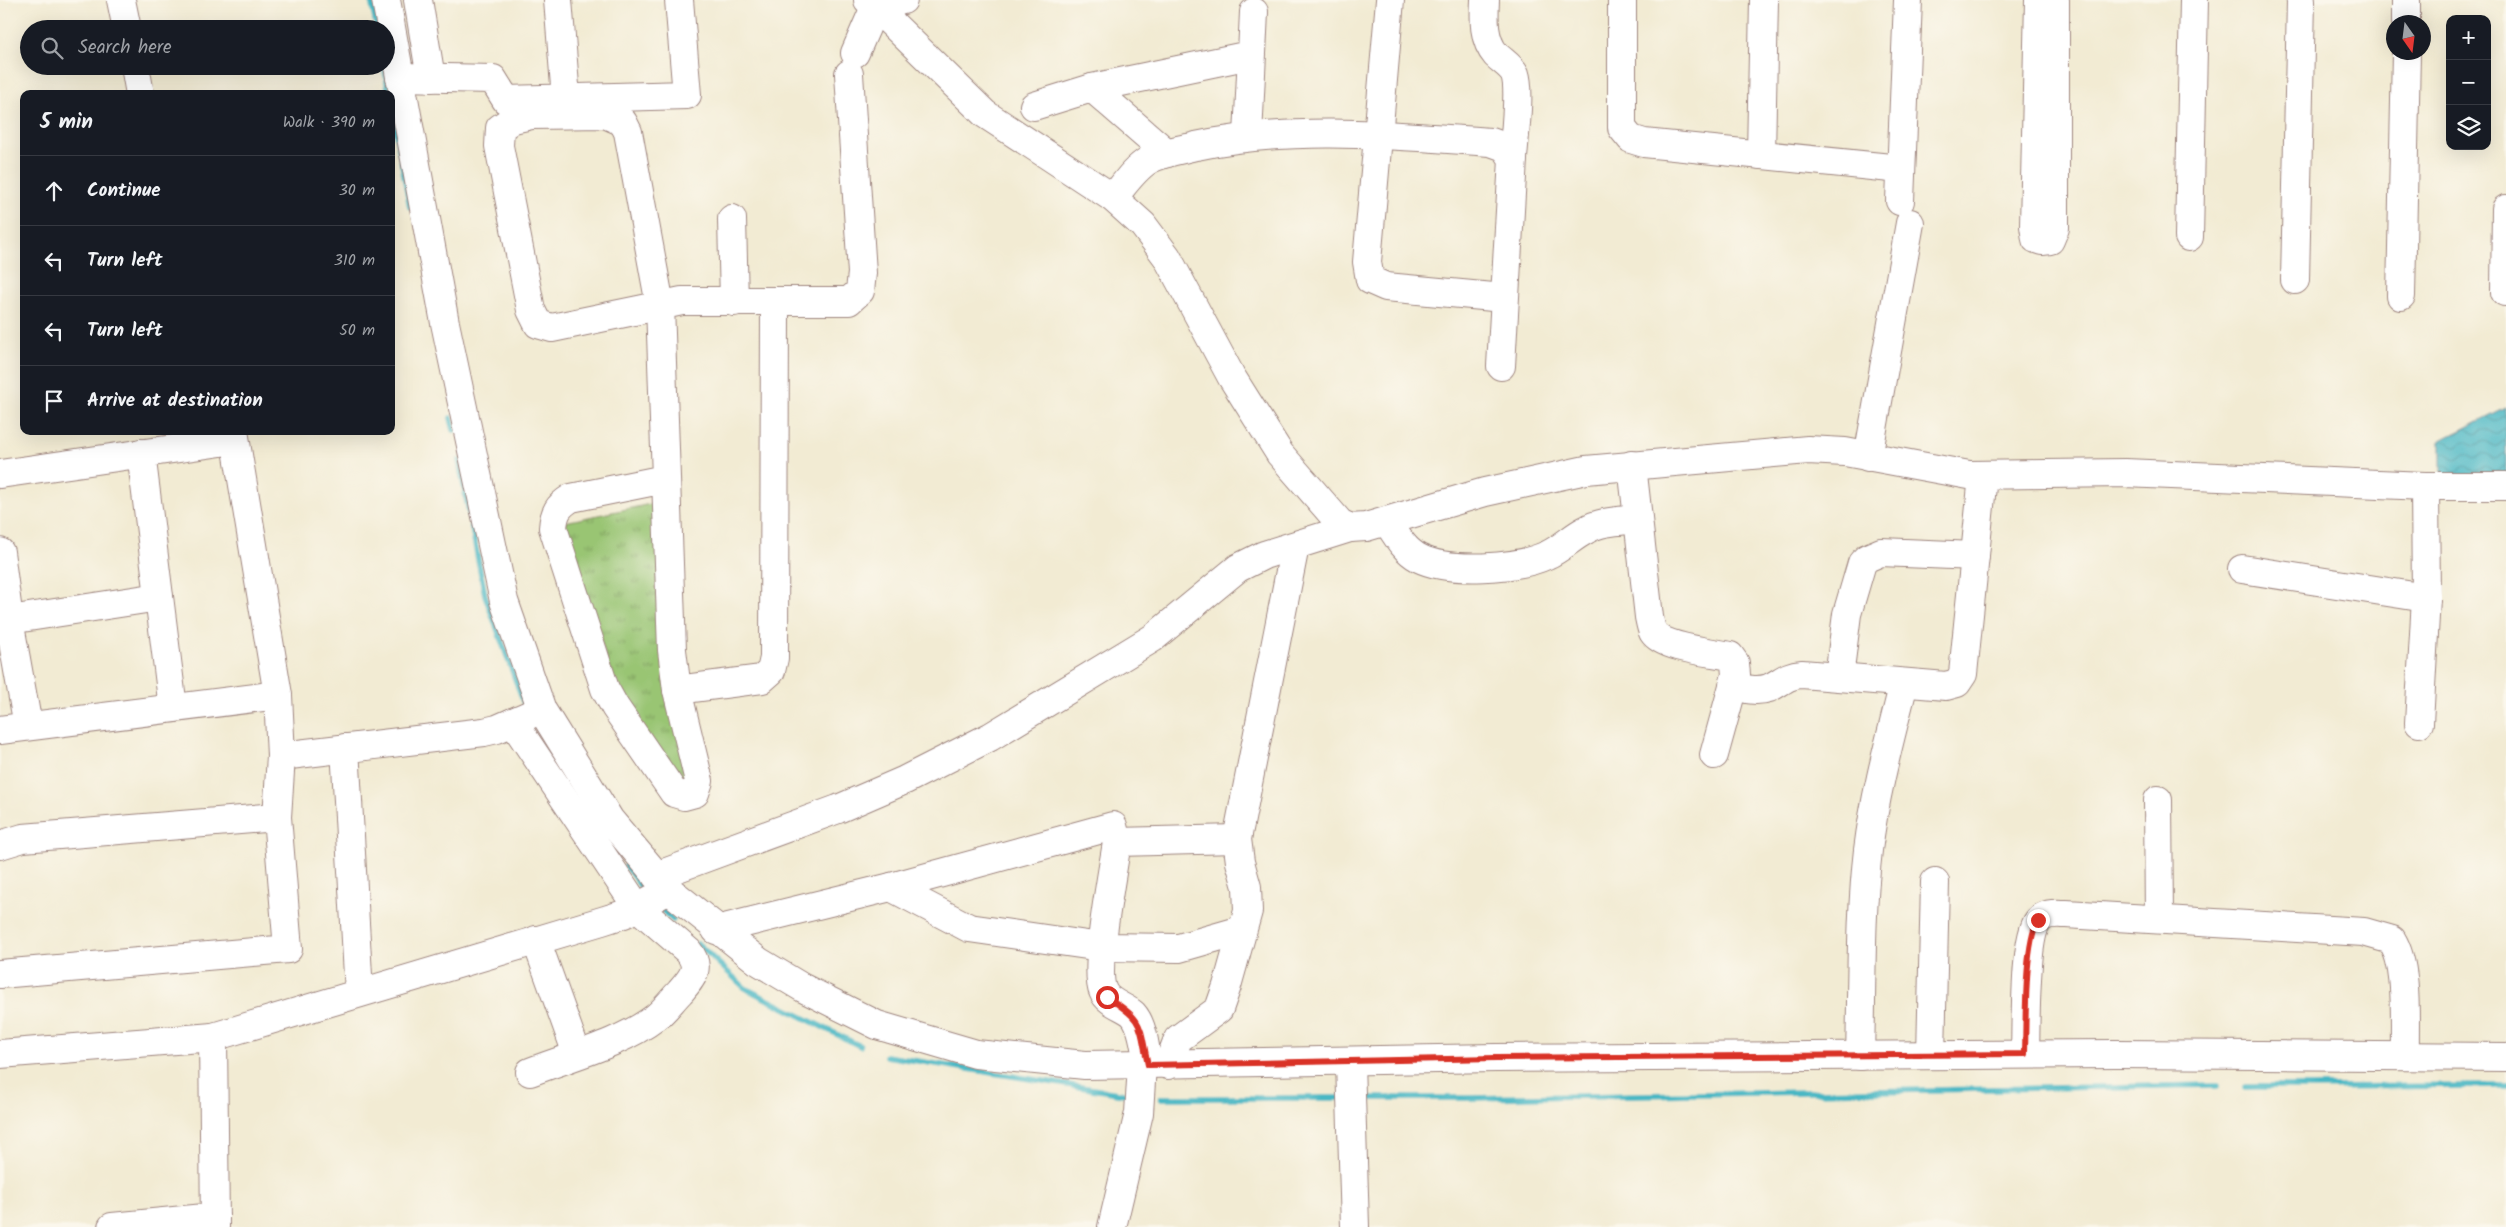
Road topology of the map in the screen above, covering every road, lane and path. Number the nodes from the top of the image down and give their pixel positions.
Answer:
1 (121, 0) edge
2 (386, 0) edge
3 (418, 0) edge
4 (558, 0) edge
5 (679, 0) edge
6 (904, 0) edge
7 (1390, 0) edge
8 (1485, 0) edge
9 (1622, 0) edge
10 (1764, 0) edge
11 (1908, 0) edge
12 (2039, 0) edge
13 (2056, 0) edge
14 (2194, 0) edge
15 (2301, 0) edge
16 (2406, 0) edge
17 (871, 3) edge
18 (1254, 12) dead end
19 (2406, 15) edge
20 (125, 20) edge
21 (390, 20) edge
22 (395, 50) edge
23 (1250, 54) junction
24 (2406, 60) edge
25 (137, 75) edge
26 (400, 77) junction
27 (431, 78) junction
28 (1092, 88) junction
29 (139, 90) edge
30 (566, 98) junction
31 (1034, 106) dead end
32 (1377, 134) junction
33 (1248, 136) junction
34 (1167, 152) junction
35 (1761, 155) junction
36 (1513, 159) junction
37 (1901, 169) junction
38 (1113, 198) junction
39 (2506, 209) edge
40 (732, 219) dead end
41 (2189, 237) dead end
42 (2295, 280) dead end
43 (2505, 292) edge
44 (2401, 296) dead end
45 (1504, 298) junction
46 (734, 302) junction
47 (775, 302) junction
48 (660, 305) junction
49 (1501, 366) dead end
50 (235, 436) edge
51 (141, 453) junction
52 (1868, 456) junction
53 (1632, 465) junction
54 (0, 474) edge
55 (1983, 476) junction
56 (665, 479) junction
57 (2425, 486) junction
58 (2506, 486) edge
59 (1638, 519) junction
60 (1387, 521) junction
61 (1350, 528) junction
62 (1295, 546) junction
63 (0, 552) edge
64 (1975, 556) junction
65 (2242, 569) dead end
66 (159, 597) junction
67 (2426, 598) junction
68 (9, 620) junction
69 (1839, 677) junction
70 (1904, 683) junction
71 (1733, 686) junction
72 (677, 690) junction
73 (278, 694) junction
74 (173, 708) junction
75 (542, 710) junction
76 (513, 722) junction
77 (2419, 723) dead end
78 (28, 726) junction
79 (0, 730) edge
80 (346, 748) junction
81 (1714, 755) dead end
82 (282, 756) junction
83 (2158, 800) dead end
84 (277, 817) junction
85 (1237, 840) junction
86 (1117, 842) junction
87 (0, 845) edge
88 (1935, 882) dead end
89 (662, 883) junction
90 (891, 887) junction
91 (637, 907) junction
92 (2159, 919) junction
93 (716, 930) junction
94 (1242, 930) junction
95 (536, 940) junction
96 (1101, 947) junction
97 (0, 974) edge
98 (359, 993) junction
99 (213, 1037) junction
100 (0, 1054) edge
101 (577, 1054) junction
102 (2025, 1054) junction
103 (1931, 1055) junction
104 (1860, 1056) junction
105 (2405, 1056) junction
106 (2506, 1058) edge
107 (1153, 1065) junction
108 (530, 1072) dead end
109 (1351, 1072) junction
110 (215, 1222) edge
111 (119, 1227) edge
112 (1112, 1227) edge
113 (1356, 1227) edge

1 - 20 street
2 - 21 street
3 - 27 street
4 - 30 street
5 - 30 street
6 - 17 street
7 - 32 street
8 - 36 street
9 - 35 street
10 - 35 street
11 - 37 street
12 - 13 street
14 - 41 street
15 - 42 street
16 - 19 street
17 - 38 street
17 - 47 street
18 - 23 street
22 - 26 street
23 - 28 street
23 - 33 street
24 - 44 street
25 - 29 street
26 - 27 street
26 - 75 street
27 - 30 street
28 - 31 street
28 - 34 street
32 - 33 street
32 - 36 street
32 - 45 street
33 - 34 street
34 - 38 street
35 - 37 street
36 - 45 street
37 - 52 street
38 - 61 street
39 - 43 street
40 - 46 street
45 - 49 street
46 - 47 street
46 - 48 street
47 - 72 street
48 - 48 street
48 - 56 street
50 - 51 street
50 - 73 street
51 - 54 street
51 - 66 street
52 - 53 street
52 - 55 street
53 - 59 street
53 - 60 street
55 - 57 street
55 - 64 street
56 - 72 street
56 - 72 street
57 - 58 street
57 - 67 street
59 - 60 street
59 - 71 street
60 - 61 street
61 - 62 street
62 - 85 street
62 - 89 street
63 - 68 street
64 - 69 street
64 - 70 street
65 - 67 street
66 - 68 street
66 - 74 street
67 - 77 street
68 - 78 street
69 - 70 street
69 - 71 street
70 - 104 street
71 - 81 street
73 - 74 street
73 - 82 street
74 - 78 street
75 - 76 street
75 - 89 street
76 - 80 street
76 - 91 street
78 - 79 street
80 - 82 street
80 - 98 street
82 - 84 street
83 - 92 street
84 - 87 street
84 - 97 street
85 - 86 street
85 - 94 street
86 - 90 street
86 - 96 street
88 - 103 street
89 - 91 street
89 - 93 street
90 - 93 street
90 - 96 street
91 - 95 street
91 - 101 street
92 - 102 street
92 - 105 street
93 - 107 street
94 - 96 street
94 - 107 street
95 - 98 street
95 - 101 street
96 - 107 street
98 - 99 street
99 - 100 street
99 - 110 street
101 - 108 street
102 - 103 street
102 - 105 street
103 - 104 street
104 - 109 street
105 - 106 street
107 - 109 street
107 - 112 street
109 - 113 street
110 - 111 street

